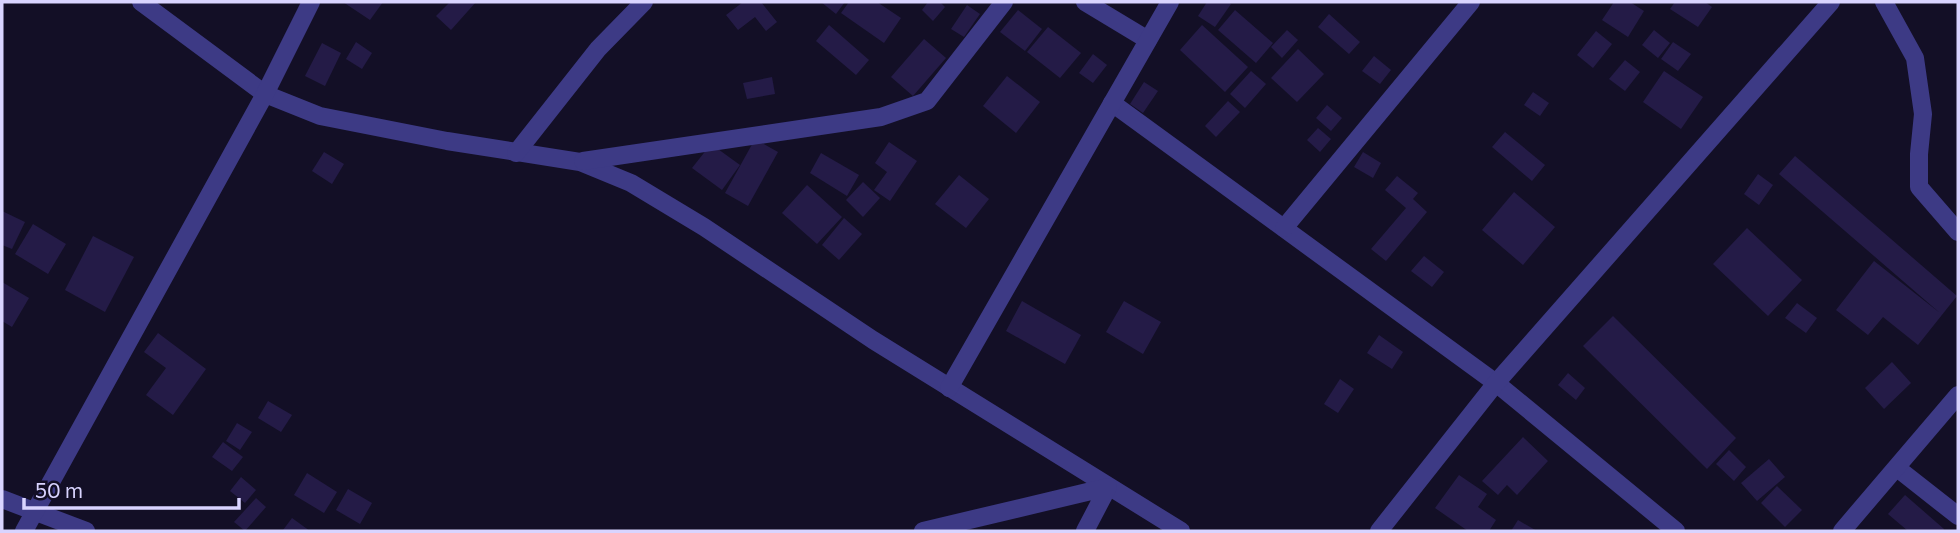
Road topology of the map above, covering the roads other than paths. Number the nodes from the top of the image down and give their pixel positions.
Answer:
1 (141, 2) edge
2 (311, 2) edge
3 (644, 2) edge
4 (1004, 2) edge
5 (1085, 2) edge
6 (1170, 2) edge
7 (1471, 2) edge
8 (1831, 2) edge
9 (1884, 2) edge
10 (1148, 40) junction
11 (265, 93) junction
12 (1112, 103) junction
13 (516, 153) junction
14 (580, 162) junction
15 (1284, 228) junction
16 (1958, 232) edge
17 (1496, 383) junction
18 (949, 388) junction
19 (1958, 395) edge
20 (1896, 468) junction
21 (1108, 487) junction
22 (2, 499) edge
23 (34, 512) junction
24 (1958, 516) edge
25 (24, 531) edge
26 (86, 531) edge
27 (923, 531) edge
28 (1085, 531) edge
29 (1181, 531) edge
30 (1379, 531) edge
31 (1676, 531) edge
32 (1842, 531) edge

1 - 11 street
2 - 11 street
3 - 13 street
4 - 14 street
5 - 10 street
6 - 10 street
7 - 15 street
8 - 17 street
9 - 16 street
10 - 12 street
11 - 13 street
11 - 23 street
12 - 15 street
12 - 18 street
13 - 14 street
14 - 18 street
15 - 17 street
17 - 30 street
17 - 31 street
18 - 21 street
19 - 20 street
20 - 24 street
20 - 32 street
21 - 27 street
21 - 28 street
21 - 29 street
22 - 23 street
23 - 25 street
23 - 26 street

